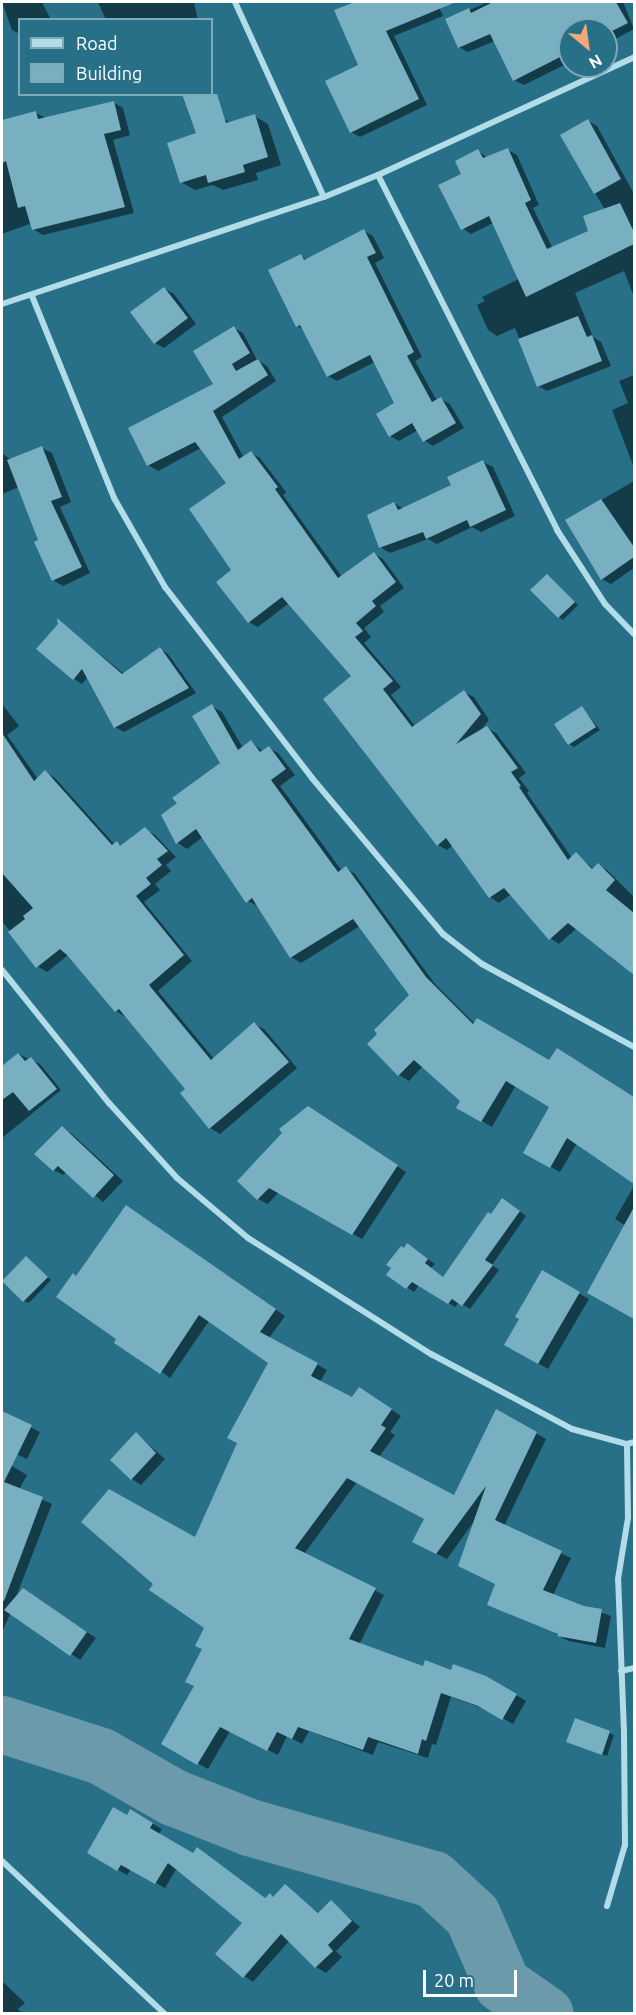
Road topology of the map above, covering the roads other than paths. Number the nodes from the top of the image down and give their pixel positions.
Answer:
1 (235, 2) edge
2 (634, 57) edge
3 (378, 175) junction
4 (324, 197) junction
5 (32, 296) junction
6 (2, 304) edge
7 (634, 634) edge
8 (2, 970) edge
9 (634, 1047) edge
10 (634, 1443) edge
11 (627, 1444) junction
12 (634, 1668) edge
13 (621, 1671) junction
14 (2, 1861) edge
15 (607, 1906) dead end
16 (165, 2013) edge

1 - 4 street
2 - 3 street
3 - 4 street
3 - 7 street
4 - 5 street
5 - 6 street
5 - 9 street
8 - 11 street
10 - 11 street
11 - 13 street
12 - 13 street
13 - 15 street
14 - 16 street

